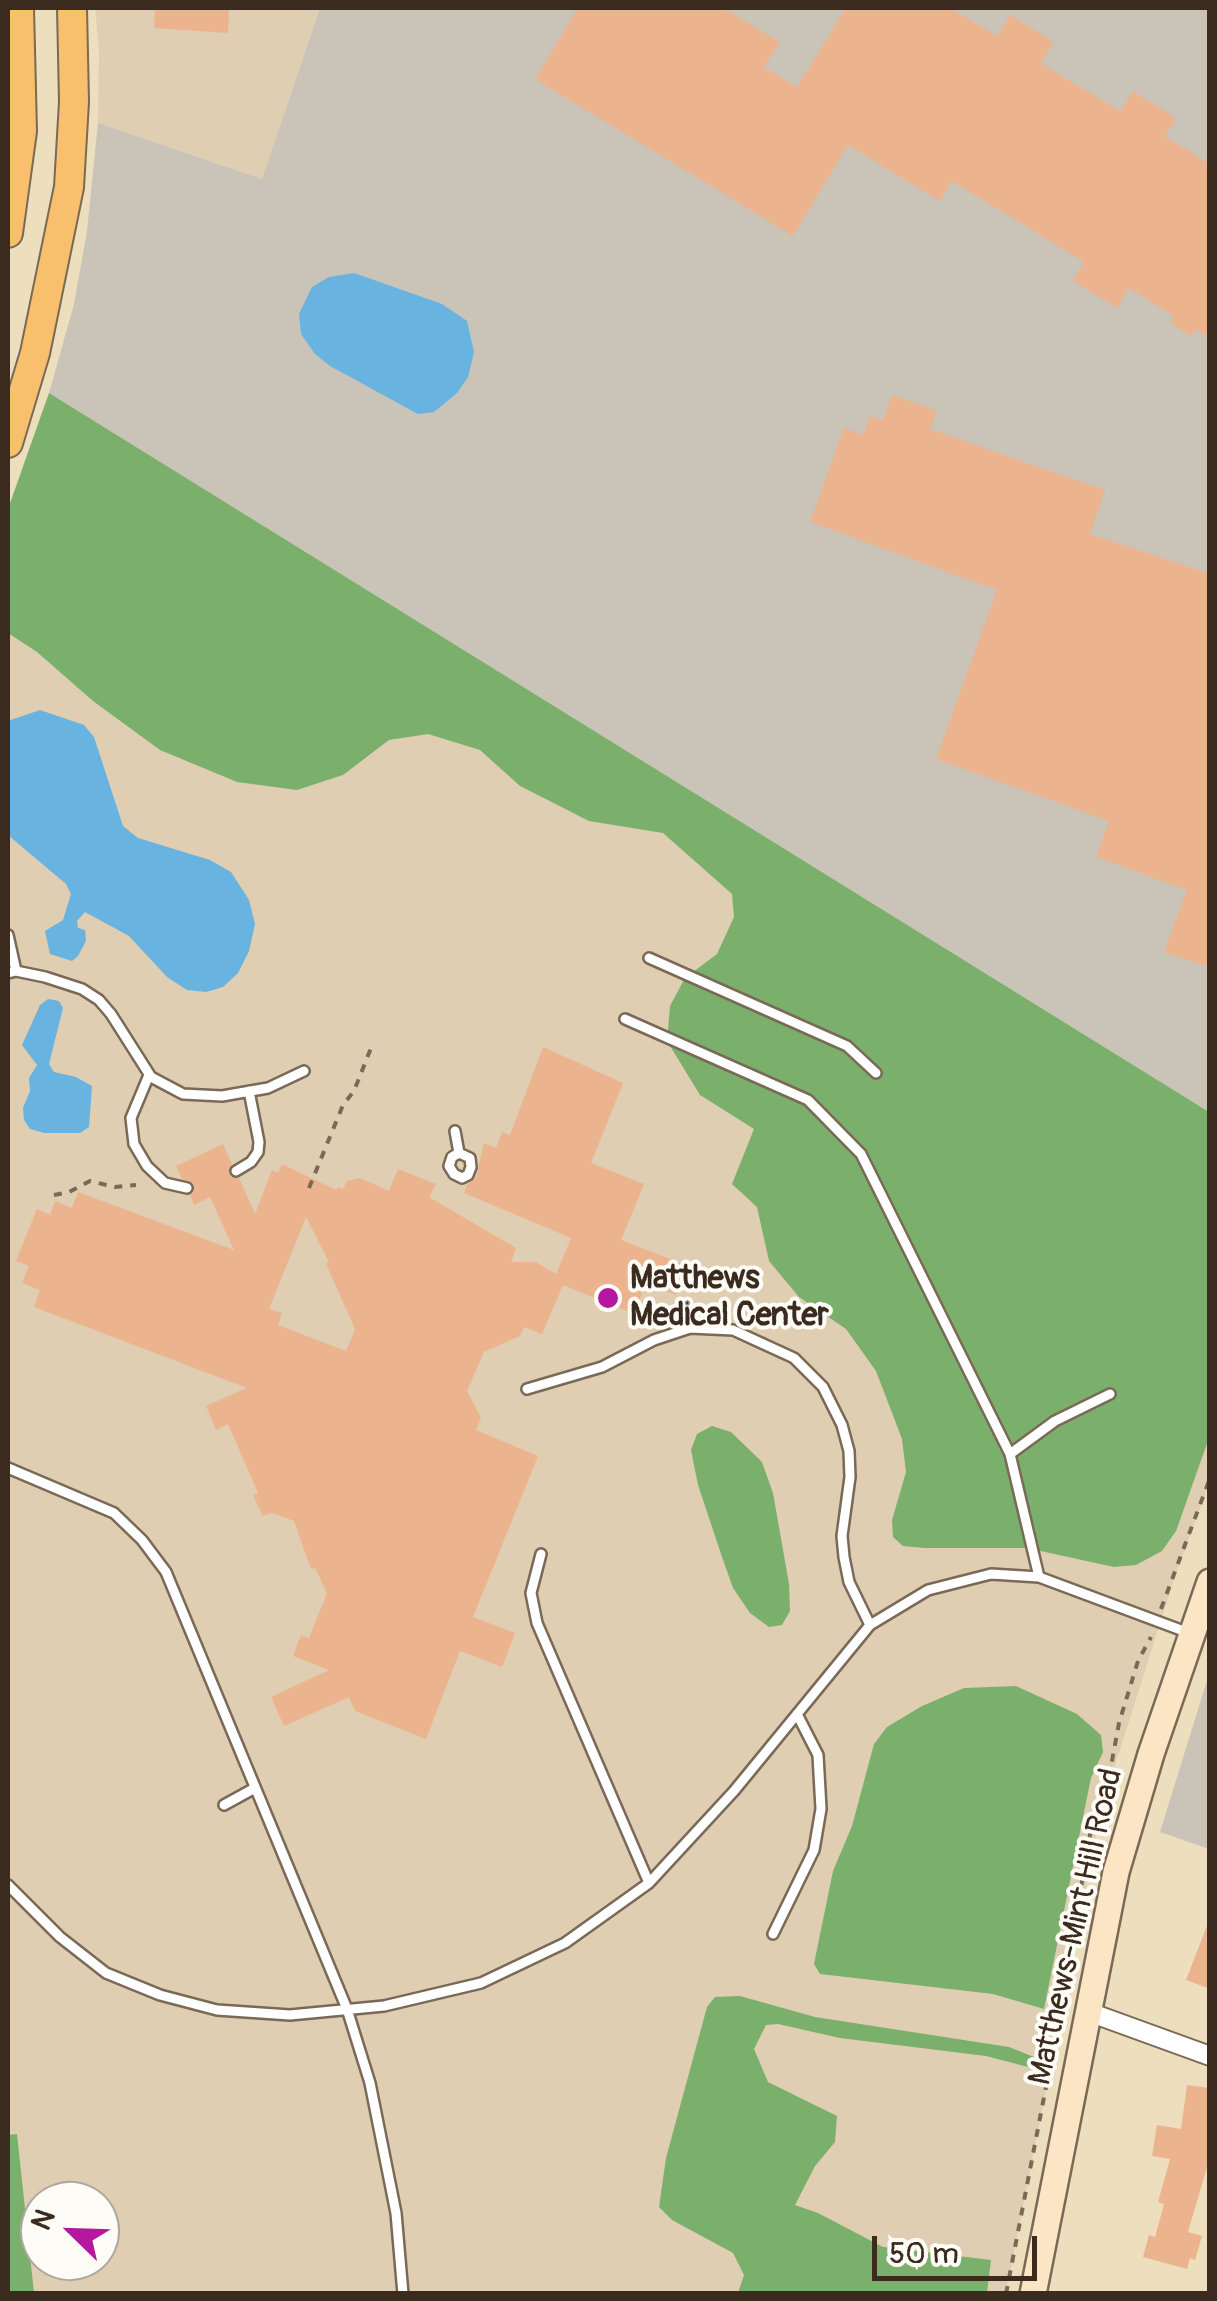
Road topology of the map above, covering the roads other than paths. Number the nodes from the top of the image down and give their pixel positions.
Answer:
1 (19, 8) edge
2 (71, 11) edge
3 (11, 194) edge
4 (8, 233) edge
5 (8, 444) edge
6 (8, 935) edge
7 (648, 958) dead end
8 (12, 972) edge
9 (625, 1018) dead end
10 (304, 1071) dead end
11 (876, 1073) dead end
12 (149, 1075) junction
13 (249, 1092) junction
14 (455, 1131) dead end
15 (459, 1153) dead end
16 (236, 1171) dead end
17 (187, 1188) dead end
18 (528, 1388) dead end
19 (1110, 1394) dead end
20 (1010, 1454) junction
21 (8, 1468) edge
22 (540, 1554) dead end
23 (1039, 1577) junction
24 (1210, 1582) edge
25 (870, 1625) junction
26 (1192, 1634) junction
27 (797, 1714) junction
28 (256, 1788) junction
29 (224, 1806) dead end
30 (649, 1883) junction
31 (8, 1885) edge
32 (773, 1934) dead end
33 (347, 2009) junction
34 (1086, 2010) junction
35 (1210, 2056) edge
36 (403, 2294) edge
37 (1033, 2294) edge

1 - 3 main road
2 - 5 main road
3 - 4 main road
6 - 8 lane
7 - 11 lane
8 - 12 lane
9 - 20 lane
10 - 13 lane
12 - 13 lane
12 - 17 lane
13 - 16 lane
14 - 15 lane
18 - 25 lane
19 - 20 lane
20 - 23 lane
21 - 28 lane
22 - 30 lane
23 - 25 lane
23 - 26 lane
24 - 26 main road, Matthews-Mint Hill Road
25 - 27 lane
26 - 34 main road, Matthews-Mint Hill Road
27 - 30 lane
27 - 32 lane
28 - 29 lane
28 - 33 lane
30 - 33 lane
31 - 33 lane
33 - 36 lane
34 - 35 street
34 - 37 main road, Matthews-Mint Hill Road

